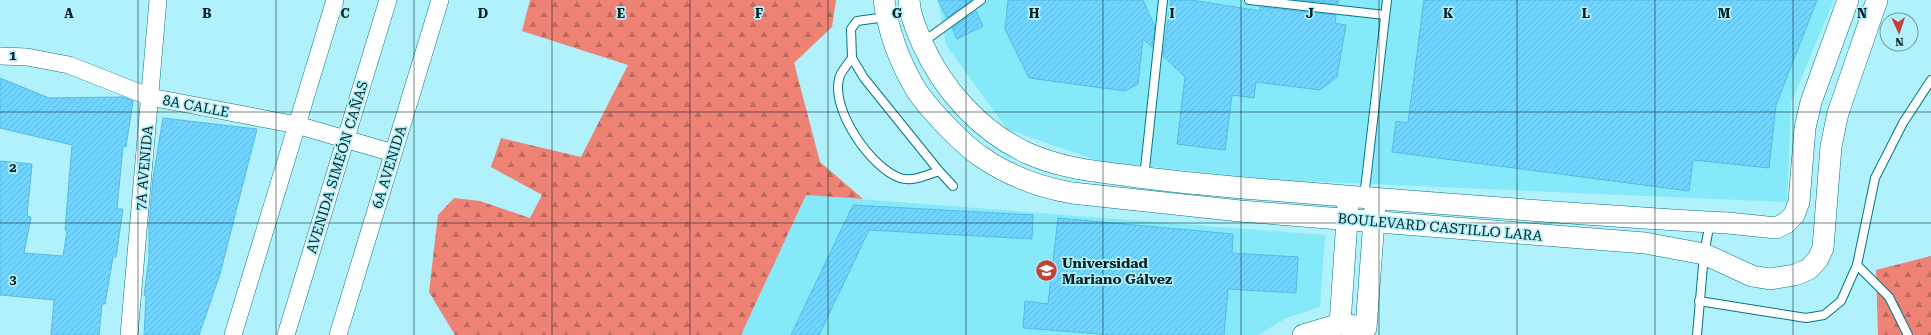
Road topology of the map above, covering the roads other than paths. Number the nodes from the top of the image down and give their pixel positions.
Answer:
1 (158, 0) edge
2 (335, 0) edge
3 (388, 0) edge
4 (440, 0) edge
5 (909, 0) edge
6 (981, 0) edge
7 (1163, 0) edge
8 (1249, 0) edge
9 (1387, 0) edge
10 (1848, 0) edge
11 (1877, 0) edge
12 (885, 8) edge
13 (1385, 15) junction
14 (922, 42) junction
15 (0, 56) edge
16 (852, 58) junction
17 (1931, 80) edge
18 (150, 97) junction
19 (297, 125) junction
20 (346, 139) junction
21 (393, 153) junction
22 (1060, 166) junction
23 (939, 171) junction
24 (1150, 179) junction
25 (953, 186) dead end
26 (1240, 188) junction
27 (1054, 190) junction
28 (1363, 198) junction
29 (1156, 203) junction
30 (1511, 208) junction
31 (1240, 211) junction
32 (1347, 219) junction
33 (1374, 221) junction
34 (1710, 222) junction
35 (1510, 232) junction
36 (1704, 254) junction
37 (1857, 265) junction
38 (1699, 301) junction
39 (1340, 324) junction
40 (1372, 331) edge
41 (129, 335) edge
42 (233, 335) edge
43 (286, 335) edge
44 (338, 335) edge
45 (1303, 335) edge
46 (1697, 335) edge
47 (1908, 335) edge

1 - 18 street, 7A AVENIDA
2 - 19 street
3 - 20 street, AVENIDA SIMEÓN CAÑAS
4 - 21 street, 6A AVENIDA
5 - 14 street, BOULEVARD CASTILLO LARA
6 - 14 lane
7 - 24 lane
8 - 13 lane
9 - 13 lane
10 - 34 street, BOULEVARD CASTILLO LARA
11 - 36 street, BOULEVARD CASTILLO LARA
12 - 16 lane
12 - 27 street, BOULEVARD CASTILLO LARA
13 - 28 lane
14 - 22 street, BOULEVARD CASTILLO LARA
15 - 18 street, 8A CALLE
16 - 23 lane
16 - 23 lane
17 - 37 lane
18 - 19 street, 8A CALLE
18 - 41 street, 7A AVENIDA
19 - 20 street, 8A CALLE
19 - 42 street
20 - 21 street, 8A CALLE
20 - 43 street, AVENIDA SIMEÓN CAÑAS
21 - 44 street, 6A AVENIDA
22 - 24 street, BOULEVARD CASTILLO LARA
22 - 27 street
23 - 25 lane
24 - 26 street, BOULEVARD CASTILLO LARA
24 - 29 street
26 - 28 street, BOULEVARD CASTILLO LARA
26 - 31 street
27 - 29 street, BOULEVARD CASTILLO LARA
28 - 30 street, BOULEVARD CASTILLO LARA
28 - 32 street
28 - 33 street
29 - 31 street, BOULEVARD CASTILLO LARA
30 - 34 street, BOULEVARD CASTILLO LARA
30 - 35 street
31 - 32 street, BOULEVARD CASTILLO LARA
32 - 33 street, BOULEVARD CASTILLO LARA
32 - 39 street
33 - 35 street, BOULEVARD CASTILLO LARA
33 - 40 street
34 - 36 lane
35 - 36 street, BOULEVARD CASTILLO LARA
36 - 38 lane
37 - 38 lane
37 - 47 lane
38 - 46 lane
39 - 40 street
39 - 45 street

